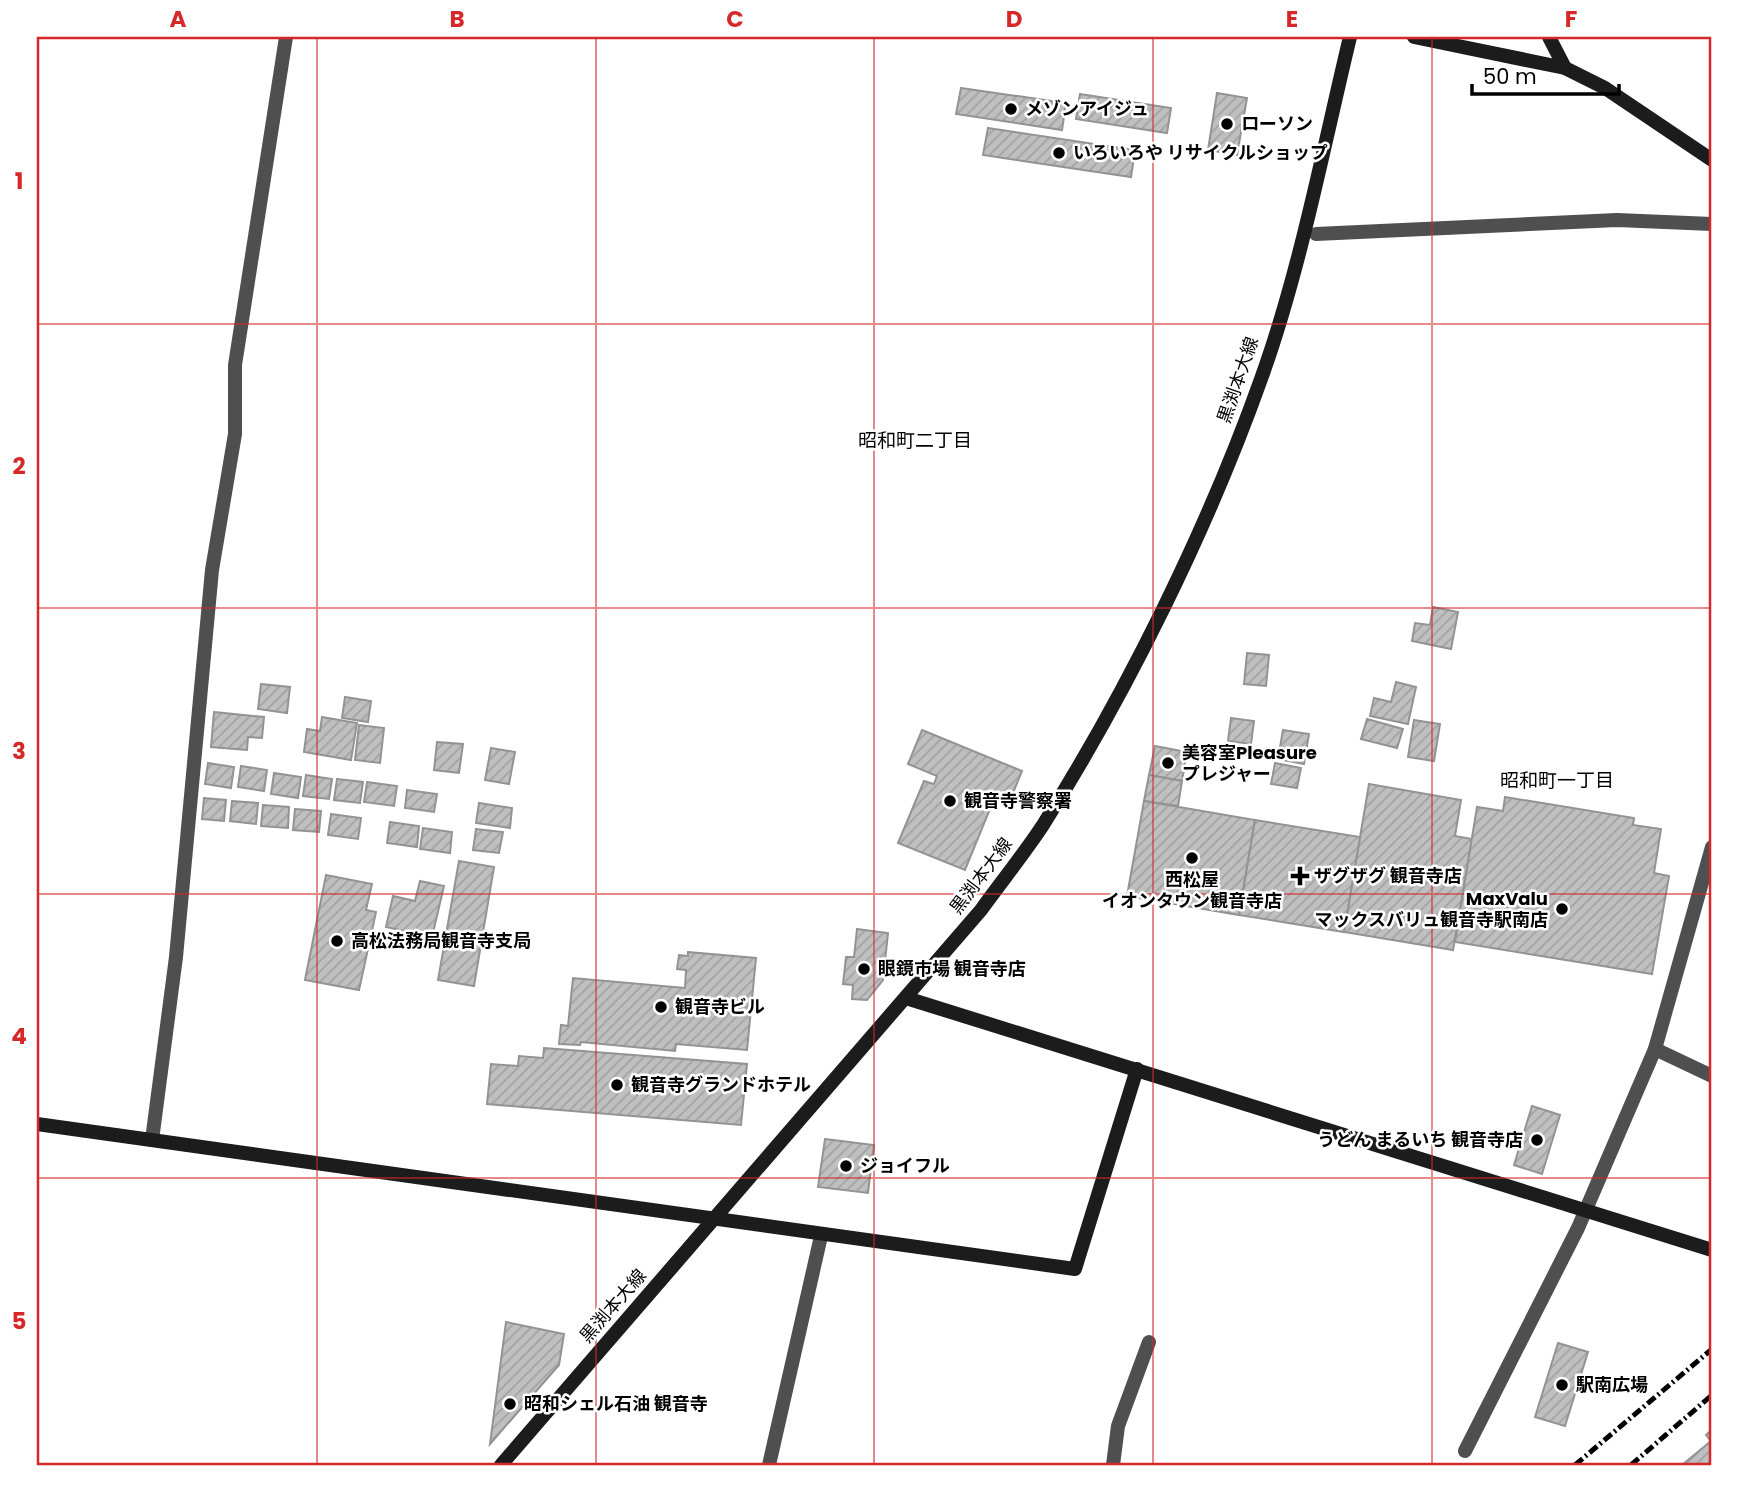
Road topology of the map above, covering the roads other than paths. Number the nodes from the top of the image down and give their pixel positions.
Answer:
1 (286, 37) edge
2 (1350, 37) edge
3 (1414, 37) edge
4 (1549, 37) edge
5 (1565, 68) junction
6 (1712, 160) edge
7 (1712, 224) edge
8 (1316, 234) dead end
9 (1712, 847) edge
10 (906, 998) junction
11 (1655, 1049) junction
12 (1137, 1069) junction
13 (1712, 1076) edge
14 (37, 1124) edge
15 (152, 1140) junction
16 (1586, 1210) junction
17 (716, 1218) junction
18 (821, 1236) junction
19 (1712, 1250) edge
20 (1149, 1342) dead end
21 (1465, 1451) dead end
22 (500, 1465) edge
23 (769, 1465) edge
24 (1113, 1465) edge

1 - 15 street
2 - 10 street, 黒渕本大線
3 - 5 street
4 - 5 street
5 - 6 street
7 - 8 street
9 - 11 street
10 - 12 street
10 - 17 street, 黒渕本大線
11 - 13 street
11 - 16 street
12 - 16 street
12 - 18 street
14 - 15 street
15 - 17 street
16 - 19 street
16 - 21 street
17 - 18 street
17 - 22 street, 黒渕本大線
18 - 23 street
20 - 24 street

